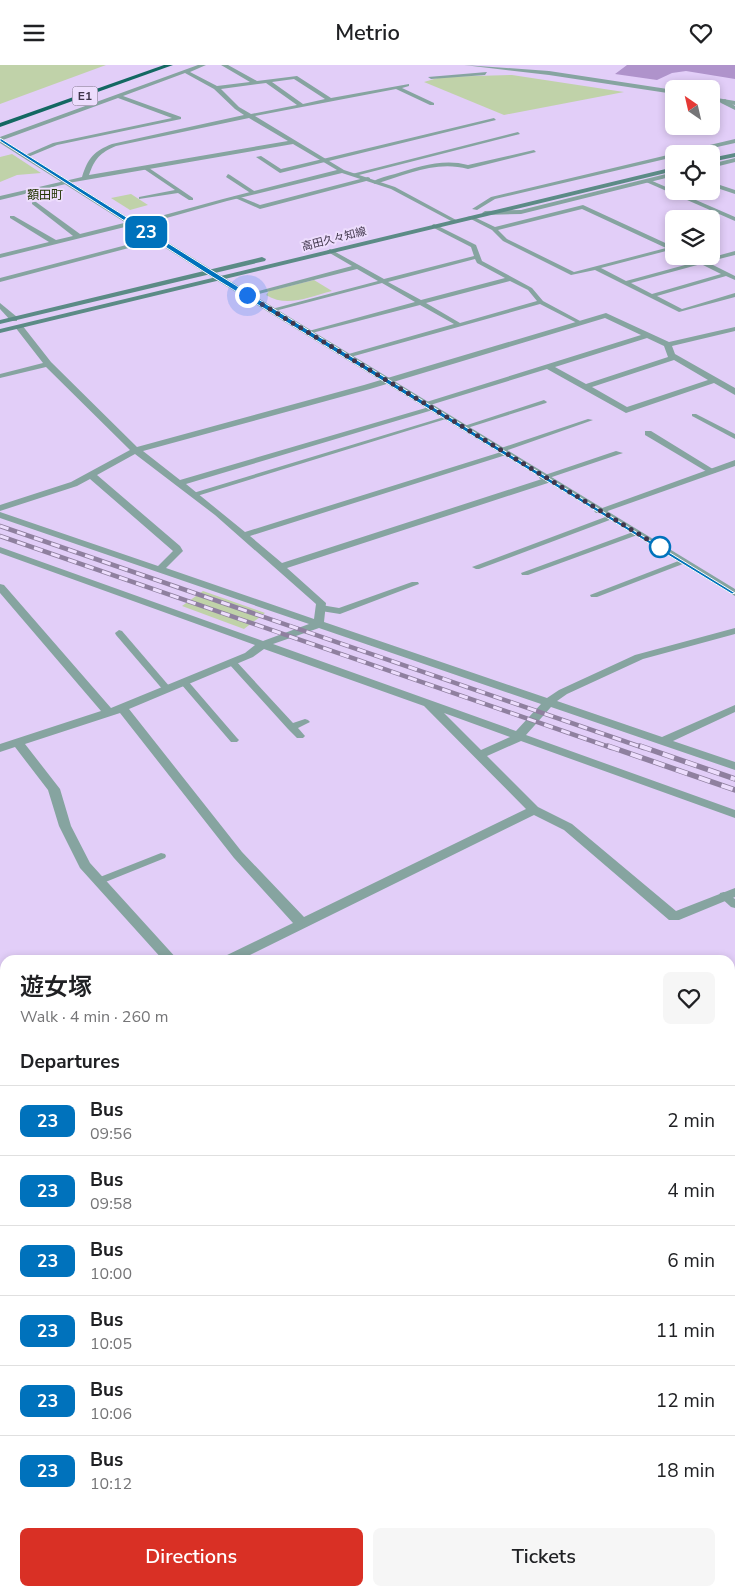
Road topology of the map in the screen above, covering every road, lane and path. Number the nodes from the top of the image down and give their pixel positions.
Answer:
1 (149, 65) edge
2 (170, 65) edge
3 (203, 65) edge
4 (224, 65) edge
5 (467, 65) edge
6 (187, 72) junction
7 (542, 73) junction
8 (431, 77) dead end
9 (266, 80) junction
10 (255, 82) junction
11 (407, 85) dead end
12 (396, 87) junction
13 (217, 88) junction
14 (665, 91) edge
15 (120, 97) junction
16 (329, 99) junction
17 (720, 100) edge
18 (725, 101) junction
19 (735, 103) edge
20 (432, 104) dead end
21 (301, 105) junction
22 (735, 109) edge
23 (250, 116) junction
24 (0, 117) edge
25 (179, 118) junction
26 (494, 119) dead end
27 (0, 125) edge
28 (194, 126) junction
29 (518, 133) dead end
30 (0, 140) edge
31 (735, 141) edge
32 (296, 142) junction
33 (717, 145) edge
34 (735, 149) edge
35 (534, 151) dead end
36 (720, 152) edge
37 (735, 155) edge
38 (26, 156) junction
39 (259, 157) dead end
40 (665, 157) edge
41 (720, 158) edge
42 (325, 160) junction
43 (392, 160) dead end
44 (735, 160) edge
45 (720, 164) edge
46 (665, 165) edge
47 (146, 168) junction
48 (345, 171) junction
49 (665, 171) edge
50 (355, 174) junction
51 (228, 176) dead end
52 (665, 176) edge
53 (85, 178) junction
54 (372, 180) junction
55 (648, 181) junction
56 (68, 182) junction
57 (720, 187) edge
58 (178, 191) junction
59 (735, 192) edge
60 (254, 193) junction
61 (236, 197) junction
62 (0, 198) edge
63 (141, 198) dead end
64 (191, 199) dead end
65 (34, 203) dead end
66 (475, 209) junction
67 (485, 213) junction
68 (445, 216) junction
69 (12, 217) dead end
70 (470, 217) junction
71 (735, 219) edge
72 (456, 221) junction
73 (24, 224) junction
74 (134, 224) junction
75 (434, 226) junction
76 (12, 227) dead end
77 (494, 229) junction
78 (80, 237) junction
79 (157, 239) junction
80 (57, 243) junction
81 (665, 246) edge
82 (330, 251) junction
83 (665, 251) edge
84 (735, 253) edge
85 (0, 256) edge
86 (478, 257) junction
87 (720, 257) edge
88 (691, 265) edge
89 (708, 265) edge
90 (356, 267) junction
91 (596, 268) junction
92 (208, 272) junction
93 (728, 274) junction
94 (220, 278) junction
95 (735, 278) edge
96 (510, 279) junction
97 (0, 280) edge
98 (386, 281) junction
99 (625, 283) junction
100 (247, 295) junction
101 (735, 295) edge
102 (651, 296) junction
103 (421, 302) junction
104 (541, 302) junction
105 (0, 305) edge
106 (271, 310) junction
107 (0, 322) edge
108 (580, 322) junction
109 (16, 323) junction
110 (460, 325) junction
111 (735, 329) edge
112 (0, 331) edge
113 (308, 332) junction
114 (646, 336) junction
115 (668, 345) junction
116 (347, 356) junction
117 (676, 357) junction
118 (48, 363) junction
119 (548, 366) junction
120 (0, 376) edge
121 (385, 380) junction
122 (715, 380) junction
123 (584, 387) junction
124 (735, 392) edge
125 (544, 402) dead end
126 (428, 407) junction
127 (694, 415) dead end
128 (446, 417) junction
129 (590, 420) dead end
130 (462, 428) junction
131 (648, 433) dead end
132 (735, 437) edge
133 (136, 451) junction
134 (502, 452) junction
135 (619, 453) dead end
136 (735, 463) edge
137 (712, 471) junction
138 (92, 476) junction
139 (546, 479) junction
140 (179, 483) junction
141 (194, 494) junction
142 (0, 508) edge
143 (599, 511) junction
144 (0, 515) edge
145 (611, 518) junction
146 (636, 534) junction
147 (244, 535) junction
148 (0, 551) edge
149 (684, 562) junction
150 (281, 567) junction
151 (476, 567) dead end
152 (159, 569) junction
153 (525, 573) dead end
154 (415, 584) dead end
155 (0, 587) edge
156 (735, 593) edge
157 (594, 595) dead end
158 (320, 608) junction
159 (319, 625) junction
160 (735, 631) edge
161 (119, 633) dead end
162 (262, 645) junction
163 (232, 662) junction
164 (184, 682) junction
165 (167, 689) junction
166 (425, 701) junction
167 (548, 703) junction
168 (122, 708) junction
169 (735, 708) edge
170 (109, 713) junction
171 (305, 722) dead end
172 (291, 727) junction
173 (518, 735) junction
174 (300, 736) dead end
175 (234, 740) dead end
176 (663, 741) junction
177 (18, 742) junction
178 (0, 748) edge
179 (479, 755) junction
180 (735, 766) edge
181 (534, 810) junction
182 (735, 814) edge
183 (160, 856) dead end
184 (100, 881) junction
185 (731, 897) edge
186 (302, 924) junction
187 (167, 955) edge
188 (238, 955) edge

1 - 24 highway, E1
2 - 27 highway, E1
3 - 6 street
4 - 10 street
5 - 7 street
6 - 13 street
6 - 15 street
7 - 8 street
7 - 14 street
9 - 10 street
9 - 16 street
9 - 21 street
10 - 13 street
11 - 12 street
12 - 16 street
12 - 20 street
13 - 23 street
15 - 25 street
15 - 30 street
16 - 21 street
17 - 18 street
18 - 19 street
18 - 22 street
21 - 23 street
23 - 28 street
23 - 32 street
25 - 28 street
25 - 38 street
26 - 42 lane
28 - 53 street
29 - 50 lane
30 - 38 street
31 - 33 street
32 - 42 street
32 - 47 street
34 - 36 main road
35 - 54 lane
37 - 41 main road
38 - 56 street
39 - 42 lane
40 - 66 street
42 - 48 street
43 - 48 lane
44 - 45 street
46 - 66 main road, 高田久々知線
47 - 53 street
47 - 58 lane
48 - 50 street
48 - 60 street
49 - 67 main road, 高田久々知線
50 - 54 street
51 - 60 lane
52 - 55 street
53 - 56 street
54 - 61 lane
54 - 68 street
55 - 67 street
55 - 71 lane
56 - 62 street
56 - 74 street
57 - 59 street
58 - 63 lane
58 - 64 lane
60 - 61 street
61 - 74 street
65 - 78 street
66 - 68 main road, 高田久々知線
67 - 70 main road, 高田久々知線
68 - 72 street
68 - 92 main road, 高田久々知線
69 - 73 street
70 - 72 main road, 高田久々知線
70 - 77 lane
72 - 75 main road, 高田久々知線
73 - 76 street
73 - 80 street
74 - 78 street
74 - 79 street
75 - 82 main road, 高田久々知線
75 - 86 lane
77 - 81 lane
77 - 91 lane
78 - 80 street
79 - 92 street
79 - 97 street
80 - 85 street
82 - 90 lane
82 - 94 main road, 高田久々知線
83 - 91 lane
84 - 87 lane
86 - 96 lane
86 - 98 lane
88 - 99 lane
89 - 93 lane
90 - 98 lane
90 - 100 lane
91 - 99 lane
92 - 94 street
92 - 109 main road, 高田久々知線
93 - 95 lane
93 - 102 lane
94 - 100 street
94 - 109 main road, 高田久々知線
96 - 103 lane
96 - 104 lane
98 - 103 lane
98 - 106 lane
99 - 102 lane
100 - 106 street
101 - 102 lane
103 - 110 lane
103 - 113 lane
104 - 108 lane
104 - 110 lane
105 - 109 street
106 - 113 street
107 - 109 main road, 高田久々知線
108 - 114 street
108 - 121 street
109 - 112 main road, 高田久々知線
109 - 118 street
110 - 116 lane
111 - 115 street
113 - 116 street
114 - 115 street
114 - 119 street
115 - 117 street
116 - 121 street
117 - 122 street
117 - 123 street
118 - 120 street
118 - 133 street
119 - 123 street
119 - 126 street
121 - 126 street
121 - 133 street
122 - 123 street
122 - 124 street
125 - 130 lane
126 - 128 street
126 - 140 street
127 - 132 lane
128 - 130 street
128 - 141 lane
129 - 134 lane
130 - 134 street
131 - 137 lane
133 - 138 street
133 - 140 street
134 - 139 street
134 - 147 street
135 - 139 lane
136 - 137 street
137 - 143 street
138 - 142 street
138 - 152 street
139 - 143 street
139 - 150 street
140 - 141 street
141 - 147 street
143 - 145 street
144 - 152 street
145 - 146 street
145 - 151 lane
146 - 149 street
146 - 153 lane
147 - 150 street
148 - 162 street
149 - 156 street
149 - 157 lane
150 - 158 street
152 - 159 street
154 - 158 lane
155 - 170 street
158 - 159 street
159 - 162 street
159 - 167 street
160 - 167 street
161 - 165 lane
162 - 163 street
162 - 166 street
163 - 164 street
163 - 172 lane
164 - 165 street
164 - 175 lane
165 - 168 street
166 - 173 street
166 - 179 street
167 - 173 street
167 - 176 street
168 - 170 street
168 - 186 street
169 - 176 street
170 - 177 street
171 - 172 lane
172 - 174 lane
173 - 179 street
173 - 182 street
176 - 180 street
177 - 178 street
177 - 184 street
179 - 181 street
181 - 185 street
181 - 186 street
183 - 184 lane
184 - 187 street
186 - 188 street

